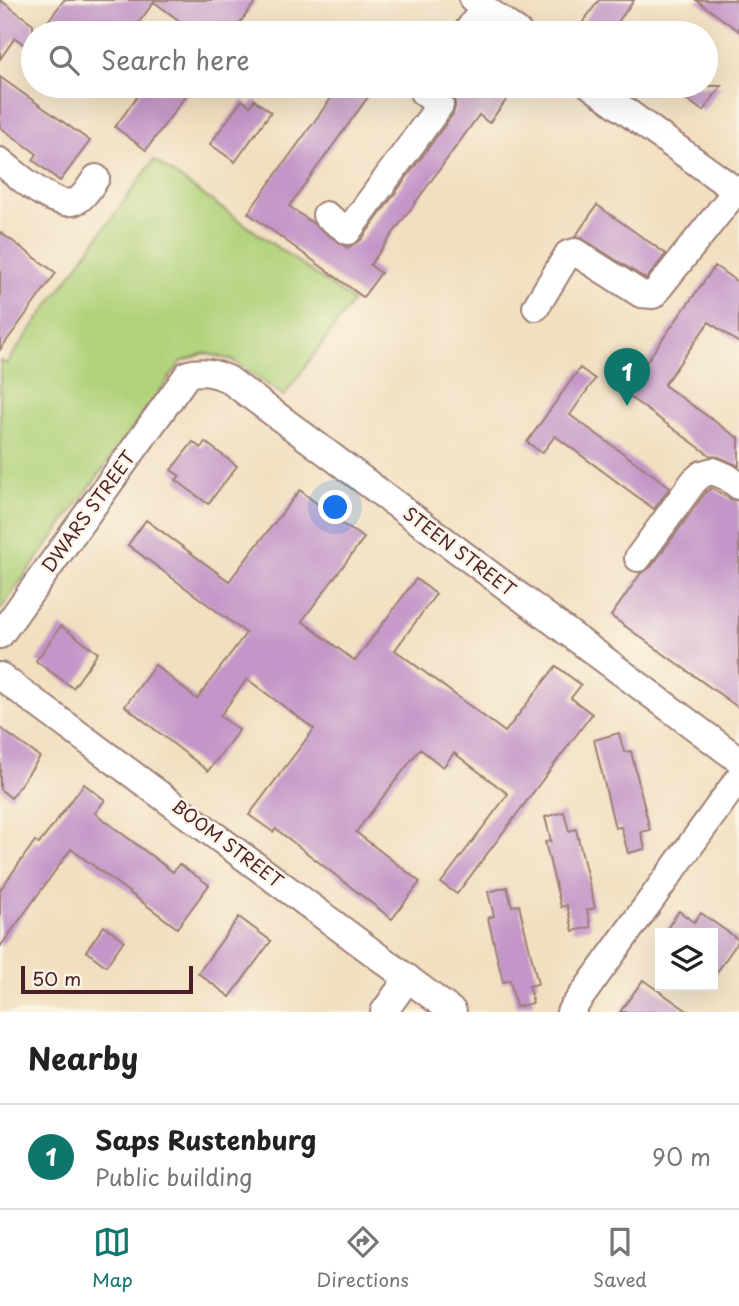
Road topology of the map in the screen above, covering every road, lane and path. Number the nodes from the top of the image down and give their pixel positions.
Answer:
1 (479, 4) edge
2 (471, 21) edge
3 (502, 21) edge
4 (431, 98) edge
5 (608, 98) edge
6 (0, 161) edge
7 (96, 178) dead end
8 (737, 192) edge
9 (326, 215) dead end
10 (536, 307) dead end
11 (177, 389) joint
12 (739, 486) edge
13 (638, 558) dead end
14 (0, 635) edge
15 (0, 676) edge
16 (739, 760) edge
17 (739, 778) edge
18 (408, 978) junction
19 (384, 1012) edge
20 (453, 1012) edge
21 (570, 1012) edge

1 - 2 street
1 - 3 street
4 - 9 street
5 - 8 street
6 - 7 street
8 - 10 street
11 - 14 street, DWARS STREET
11 - 16 street, STEEN STREET
12 - 13 street
15 - 18 street, BOOM STREET
17 - 21 street
18 - 19 street
18 - 20 street, BOOM STREET

